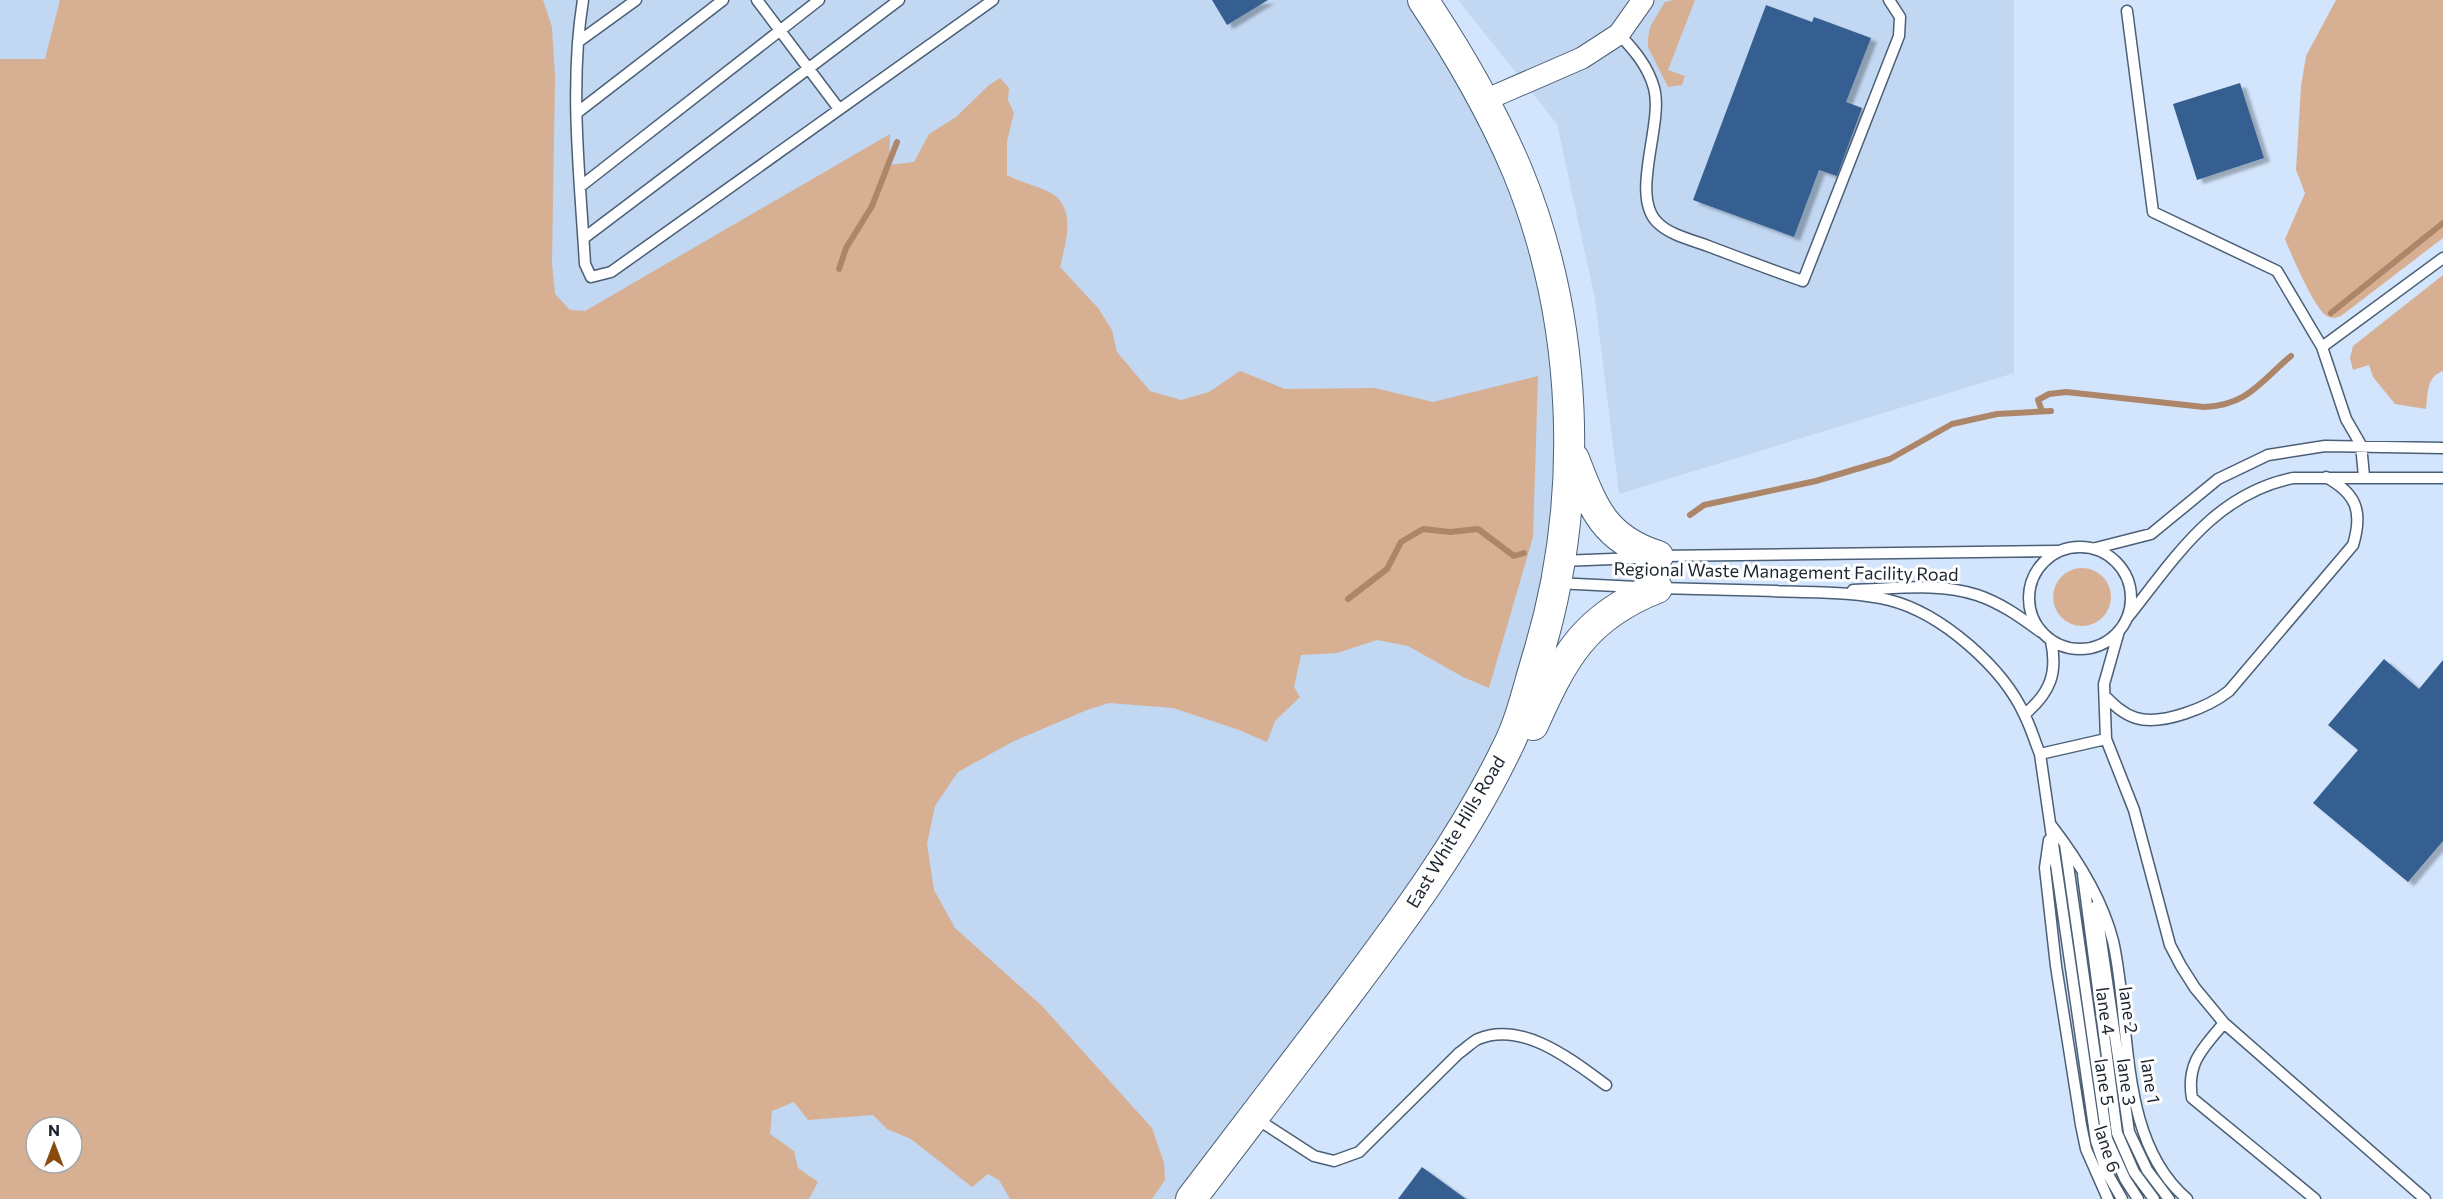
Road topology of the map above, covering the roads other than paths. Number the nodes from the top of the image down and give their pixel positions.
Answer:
1 (583, 0) edge
2 (636, 0) edge
3 (723, 0) edge
4 (757, 0) edge
5 (819, 0) edge
6 (899, 0) edge
7 (993, 0) edge
8 (1423, 0) edge
9 (1643, 0) edge
10 (1890, 0) edge
11 (2127, 11) dead end
12 (779, 29) junction
13 (1619, 34) junction
14 (579, 42) junction
15 (807, 67) junction
16 (1484, 101) junction
17 (839, 109) junction
18 (578, 112) junction
19 (580, 186) junction
20 (584, 238) junction
21 (2443, 258) edge
22 (2322, 347) junction
23 (2361, 445) junction
24 (2443, 448) edge
25 (1570, 449) junction
26 (2364, 476) junction
27 (2326, 477) junction
28 (2443, 478) edge
29 (2096, 548) junction
30 (2058, 550) junction
31 (1658, 556) junction
32 (1558, 572) junction
33 (1657, 588) junction
34 (1771, 591) junction
35 (2128, 617) junction
36 (2119, 631) junction
37 (2041, 632) junction
38 (2051, 640) junction
39 (2105, 696) junction
40 (2025, 714) junction
41 (2106, 739) junction
42 (1510, 744) junction
43 (2040, 754) junction
44 (2051, 825) junction
45 (2065, 843) junction
46 (2082, 869) junction
47 (2104, 957) junction
48 (2224, 1023) junction
49 (1606, 1085) dead end
50 (1254, 1117) junction
51 (1191, 1199) edge
52 (2108, 1199) edge
53 (2122, 1199) edge
54 (2138, 1199) edge
55 (2154, 1199) edge
56 (2169, 1199) edge
57 (2187, 1199) edge
58 (2315, 1199) edge
59 (2425, 1199) edge

1 - 14 lane
2 - 14 lane
3 - 18 lane
4 - 12 lane
5 - 12 lane
6 - 15 lane
7 - 17 lane
8 - 16 main road, East White Hills Road
9 - 13 street
10 - 13 lane
11 - 22 lane
12 - 15 lane
12 - 19 lane
13 - 16 street
14 - 18 lane
15 - 17 lane
15 - 20 lane
16 - 25 main road, East White Hills Road
17 - 20 lane
18 - 19 lane
19 - 20 lane
21 - 22 lane
22 - 23 lane
23 - 24 lane
23 - 26 lane
23 - 29 lane
25 - 31 main road
25 - 32 main road, East White Hills Road
26 - 27 lane
26 - 28 lane
27 - 35 lane
27 - 39 lane
29 - 30 lane, Regional Waste Management Facility Road
29 - 35 lane, Regional Waste Management Facility Road
30 - 31 lane, Regional Waste Management Facility Road
30 - 37 lane, Regional Waste Management Facility Road
31 - 32 lane, Regional Waste Management Facility Road
32 - 33 lane, Regional Waste Management Facility Road
32 - 42 main road, East White Hills Road
33 - 34 lane, Regional Waste Management Facility Road
33 - 42 main road
34 - 37 lane, Regional Waste Management Facility Road
34 - 40 lane, lane 5
35 - 36 lane, Regional Waste Management Facility Road
36 - 38 lane, Regional Waste Management Facility Road
36 - 39 lane
37 - 38 lane, Regional Waste Management Facility Road
38 - 40 lane
39 - 41 lane
40 - 43 lane, lane 5
41 - 43 lane
41 - 48 lane
42 - 50 main road, East White Hills Road
43 - 44 lane, lane 5
44 - 45 lane
44 - 52 lane, lane 6
44 - 53 lane, lane 5
45 - 46 lane
45 - 54 lane, lane 4
46 - 47 lane
46 - 47 lane
47 - 55 lane, lane 3
47 - 56 lane, lane 2
47 - 57 lane, lane 1
48 - 58 lane
48 - 59 lane
49 - 50 lane
50 - 51 main road, East White Hills Road

